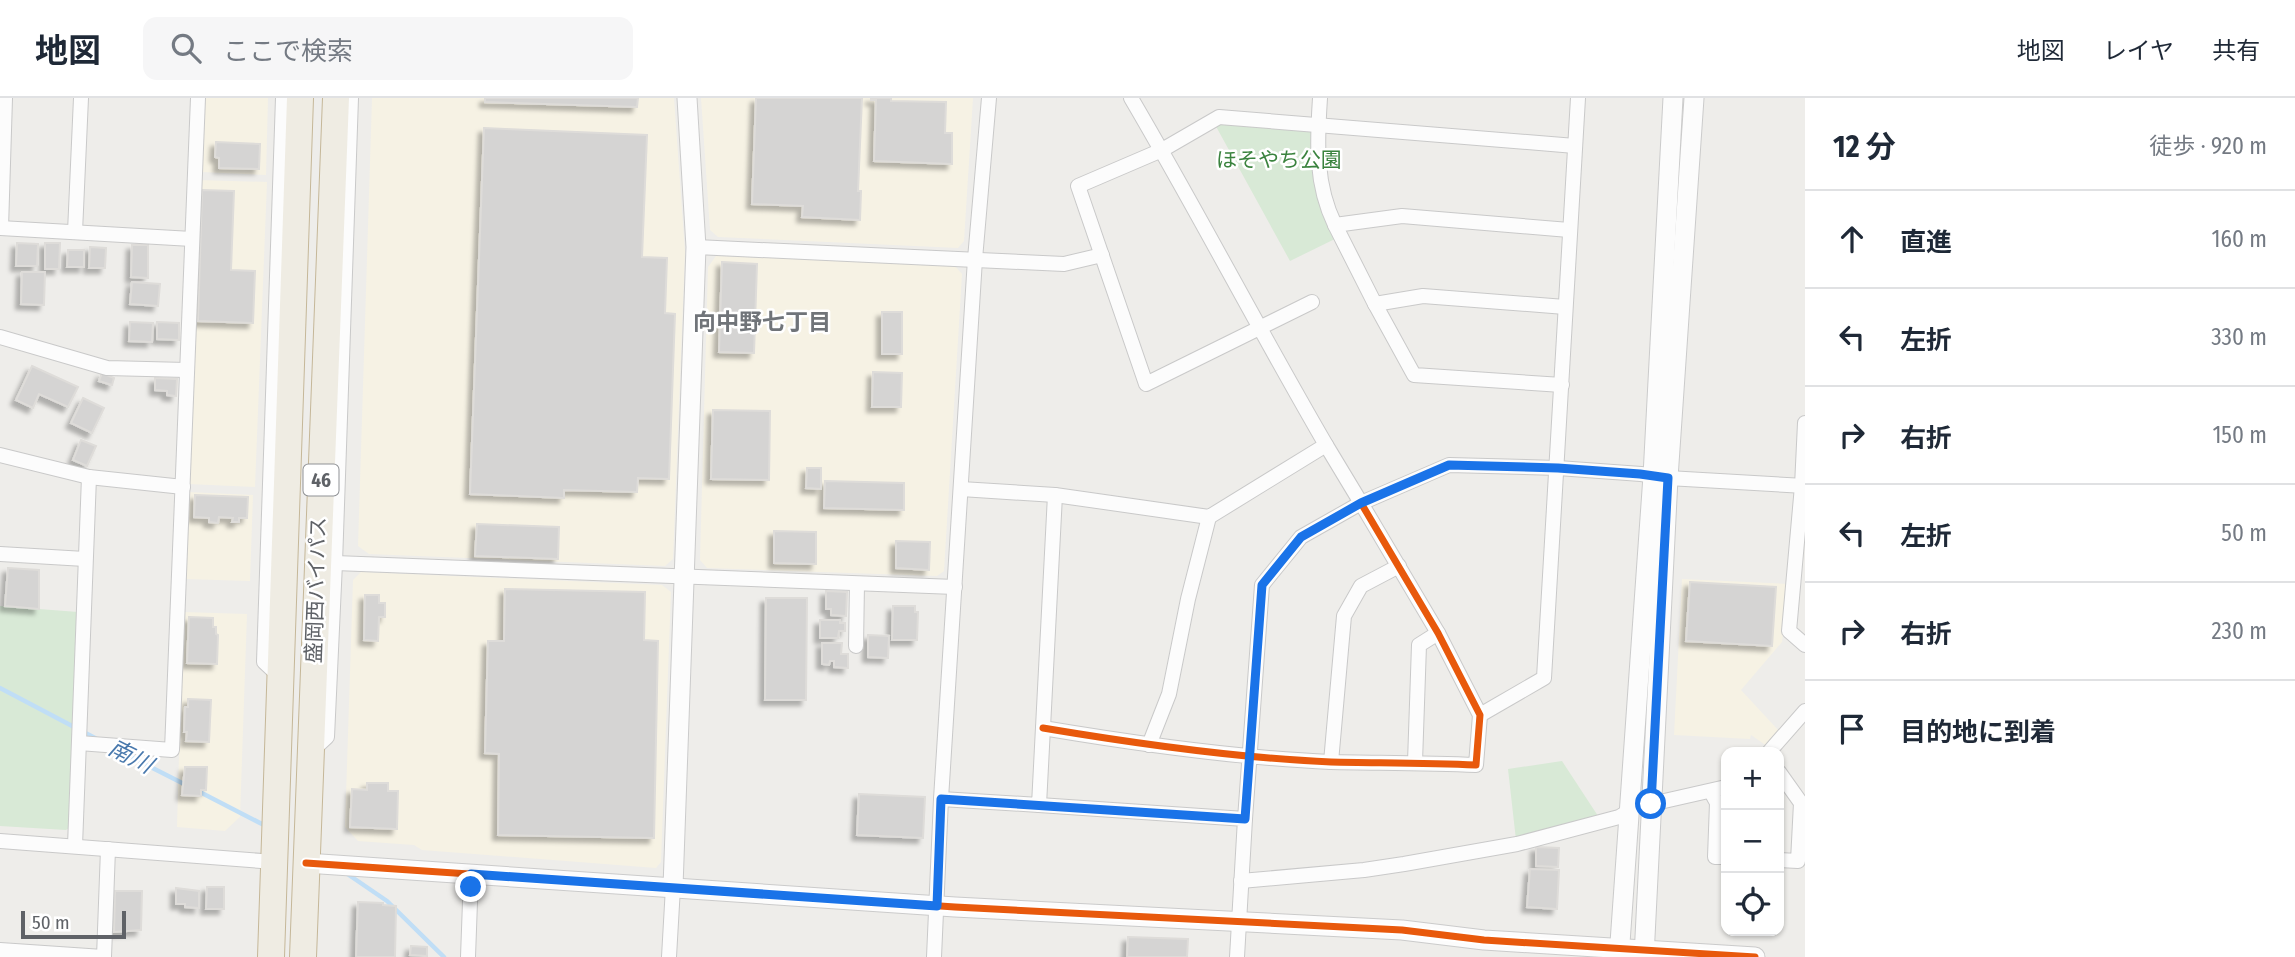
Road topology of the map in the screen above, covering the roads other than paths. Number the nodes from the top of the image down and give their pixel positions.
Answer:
1 (5, 98) edge
2 (80, 98) edge
3 (198, 98) edge
4 (283, 98) edge
5 (300, 98) edge
6 (336, 98) edge
7 (351, 98) edge
8 (687, 98) edge
9 (989, 98) edge
10 (1131, 98) edge
11 (1320, 98) edge
12 (1578, 98) edge
13 (1672, 98) edge
14 (1694, 98) edge
15 (1318, 125) junction
16 (1575, 146) junction
17 (1161, 150) junction
18 (1, 165) edge
19 (1335, 225) junction
20 (1, 228) edge
21 (1569, 230) junction
22 (75, 232) junction
23 (192, 239) junction
24 (696, 247) junction
25 (1102, 255) junction
26 (975, 259) junction
27 (1311, 302) dead end
28 (1375, 303) junction
29 (1565, 307) junction
30 (1259, 329) junction
31 (0, 337) edge
32 (186, 370) junction
33 (1562, 385) junction
34 (1805, 423) edge
35 (1325, 445) junction
36 (0, 455) edge
37 (1558, 468) junction
38 (89, 477) junction
39 (1660, 477) junction
40 (1803, 486) edge
41 (183, 487) junction
42 (961, 489) junction
43 (1055, 495) junction
44 (1361, 503) junction
45 (1209, 517) junction
46 (0, 555) edge
47 (85, 559) junction
48 (335, 563) junction
49 (1399, 566) junction
50 (683, 577) junction
51 (857, 584) junction
52 (955, 587) junction
53 (1437, 632) junction
54 (1805, 645) edge
55 (856, 646) dead end
56 (279, 676) junction
57 (1805, 711) edge
58 (1480, 715) junction
59 (1043, 728) junction
60 (79, 743) junction
61 (1149, 745) junction
62 (1773, 747) edge
63 (310, 752) junction
64 (1251, 756) junction
65 (1331, 762) junction
66 (1415, 762) junction
67 (1784, 779) edge
68 (1721, 789) edge
69 (1711, 792) junction
70 (941, 799) junction
71 (1651, 804) junction
72 (1039, 805) junction
73 (1629, 811) junction
74 (1245, 819) junction
75 (1803, 819) edge
76 (0, 841) edge
77 (75, 846) junction
78 (108, 849) junction
79 (1721, 857) edge
80 (1784, 860) edge
81 (275, 862) junction
82 (314, 863) junction
83 (471, 874) junction
84 (1241, 881) junction
85 (673, 887) junction
86 (937, 906) junction
87 (1239, 922) junction
88 (0, 950) edge
89 (1619, 953) edge
90 (1644, 954) edge
91 (104, 957) edge
92 (271, 957) edge
93 (303, 957) edge
94 (468, 957) edge
95 (668, 957) edge
96 (933, 957) edge
97 (1237, 957) edge
98 (1755, 957) edge

1 - 18 street
2 - 22 street
3 - 23 street
4 - 56 street
5 - 56 highway, 盛岡西バイパス / 46
6 - 63 highway, 盛岡西バイパス / 46
7 - 48 street
8 - 24 street
9 - 26 street
10 - 17 street
11 - 15 street
12 - 16 street
13 - 39 street
14 - 39 street
15 - 16 street
15 - 17 street
15 - 19 street
16 - 21 street
17 - 25 street
17 - 30 street
18 - 20 street
19 - 21 street
19 - 28 street
20 - 22 street
21 - 29 street
22 - 23 street
23 - 32 street
24 - 26 street
24 - 50 street
25 - 26 street
25 - 30 street
26 - 42 street
27 - 30 street
28 - 29 street
28 - 33 street
29 - 33 street
30 - 35 street
31 - 32 street
32 - 41 street
33 - 37 street
34 - 40 street
35 - 44 street
35 - 45 street
36 - 38 street
37 - 39 street
37 - 44 street
37 - 58 street
38 - 41 street
38 - 47 street
39 - 40 street
39 - 71 street
39 - 73 street
40 - 54 street
41 - 60 street
42 - 43 street
42 - 52 street
43 - 45 street
43 - 59 street
44 - 49 street
44 - 64 street
45 - 61 street
46 - 47 street
47 - 60 street
48 - 50 street
48 - 63 street
49 - 53 street
49 - 65 street
50 - 51 street
50 - 85 street
51 - 52 street
51 - 55 street
52 - 70 street
53 - 58 street
53 - 66 street
56 - 81 highway, 盛岡西バイパス / 46
57 - 62 street
58 - 66 street
59 - 61 street
59 - 72 street
60 - 77 street
61 - 64 street
63 - 82 highway, 盛岡西バイパス / 46
64 - 65 street
64 - 74 street
65 - 66 street
67 - 75 street
68 - 69 street
69 - 71 street
69 - 79 street
70 - 72 street
70 - 86 street
71 - 90 street
72 - 74 street
73 - 84 street
73 - 89 street
74 - 84 street
75 - 80 street
76 - 77 street
77 - 78 street
78 - 81 street
78 - 91 street
81 - 92 highway, 盛岡西バイパス / 46
82 - 83 street
82 - 93 highway, 盛岡西バイパス / 46
83 - 85 street
83 - 94 street
84 - 87 street
85 - 86 street
85 - 95 street
86 - 87 street
86 - 96 street
87 - 89 street
87 - 97 street
88 - 91 street
89 - 90 street
90 - 98 street

